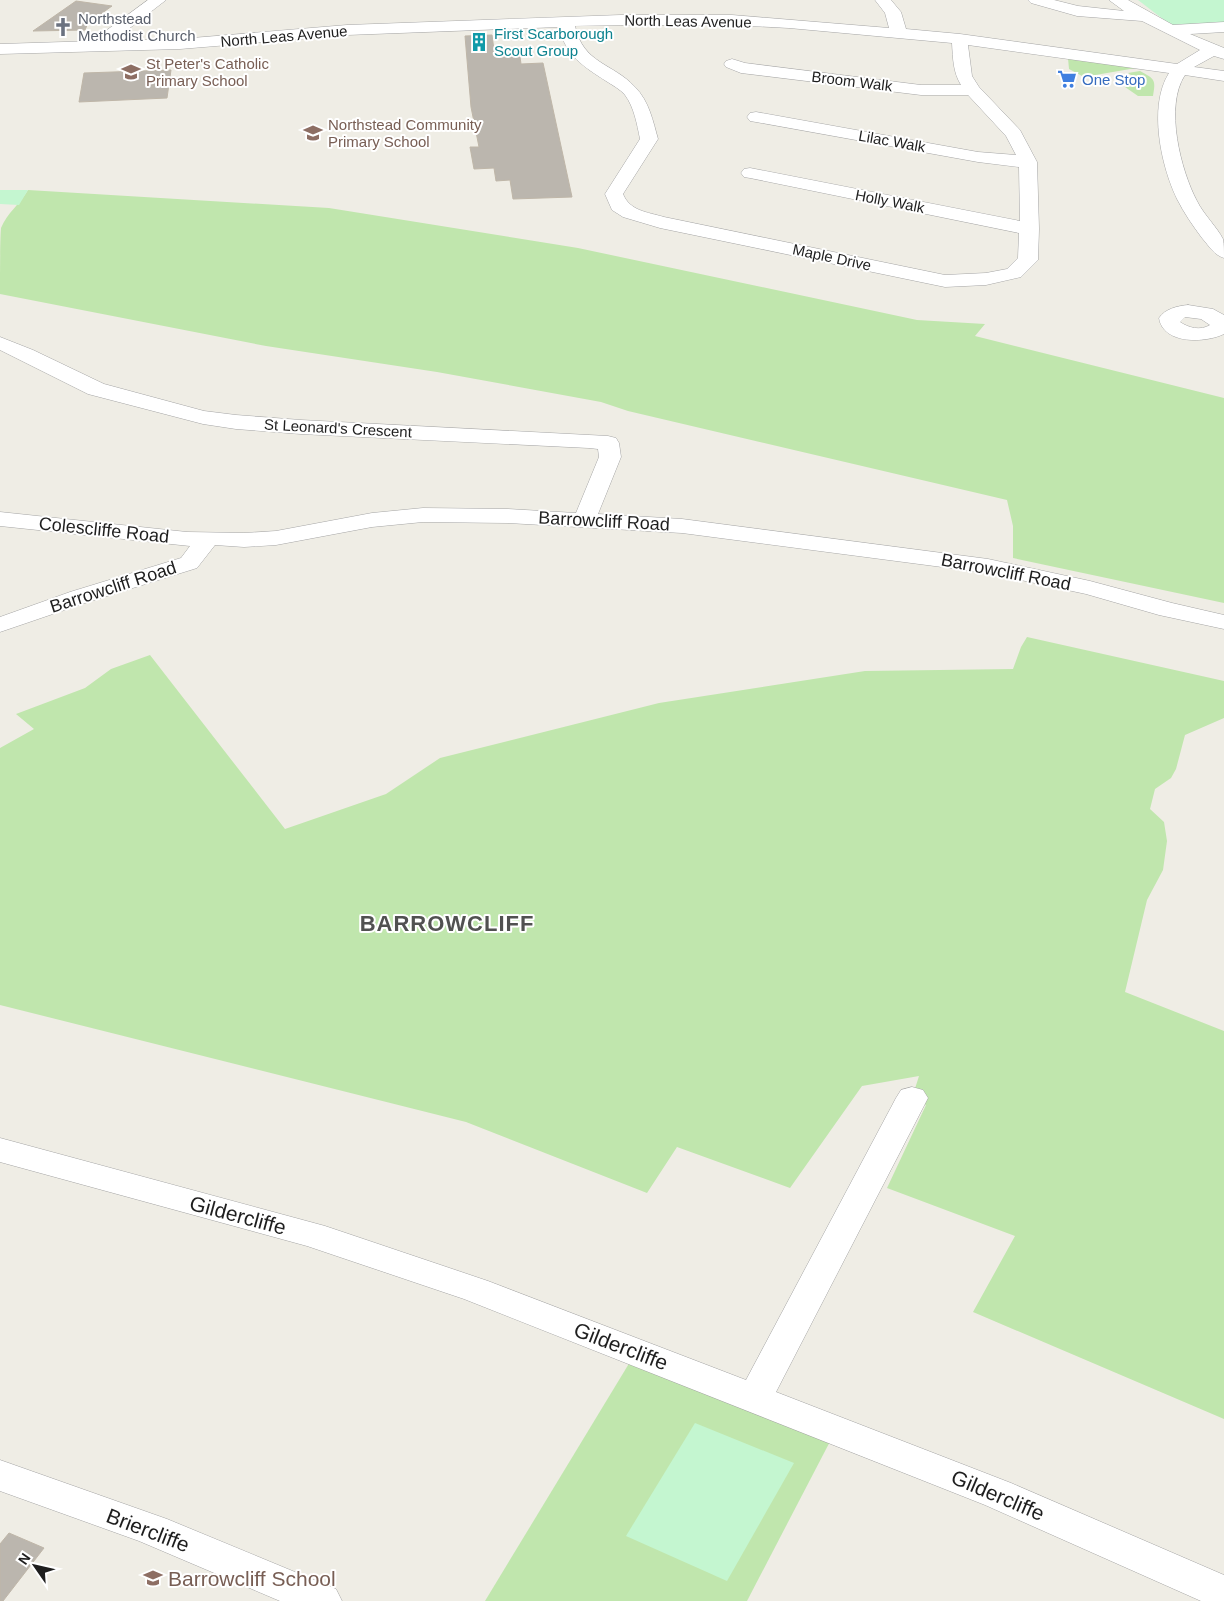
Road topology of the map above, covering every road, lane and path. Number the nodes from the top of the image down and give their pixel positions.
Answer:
1 (158, 0) edge
2 (883, 0) edge
3 (1036, 0) edge
4 (1117, 0) edge
5 (1144, 17) junction
6 (566, 22) junction
7 (1224, 27) edge
8 (1170, 30) junction
9 (899, 33) junction
10 (960, 39) junction
11 (100, 47) junction
12 (0, 49) edge
13 (1218, 52) edge
14 (732, 64) dead end
15 (1180, 70) junction
16 (1224, 76) edge
17 (973, 90) junction
18 (756, 117) dead end
19 (1028, 162) junction
20 (750, 173) dead end
21 (1030, 229) junction
22 (1224, 252) edge
23 (0, 343) edge
24 (0, 519) edge
25 (584, 521) junction
26 (209, 538) junction
27 (1224, 622) edge
28 (0, 626) edge
29 (912, 1098) dead end
30 (0, 1150) edge
31 (755, 1398) junction
32 (0, 1475) edge
33 (1224, 1593) edge
34 (322, 1601) edge

1 - 11 street
2 - 9 street
3 - 5 street
4 - 5 street
5 - 8 street
6 - 9 street, North Leas Avenue
6 - 11 street, North Leas Avenue
6 - 21 street, Maple Drive
7 - 8 street
8 - 13 street
9 - 10 street, North Leas Avenue
10 - 15 street, North Leas Avenue
10 - 17 street, Maple Drive
11 - 12 street, North Leas Avenue
13 - 15 street
14 - 17 street, Broom Walk
15 - 16 street, North Leas Avenue
15 - 22 street
17 - 19 street, Maple Drive
18 - 19 street, Lilac Walk
19 - 21 street, Maple Drive
20 - 21 street, Holly Walk
23 - 25 street, St Leonard's Crescent
24 - 26 street, Colescliffe Road
25 - 26 street, Barrowcliff Road
25 - 27 street, Barrowcliff Road
26 - 28 street, Barrowcliff Road
29 - 31 street
30 - 31 street, Gildercliffe
31 - 33 street, Gildercliffe
32 - 34 street, Briercliffe

